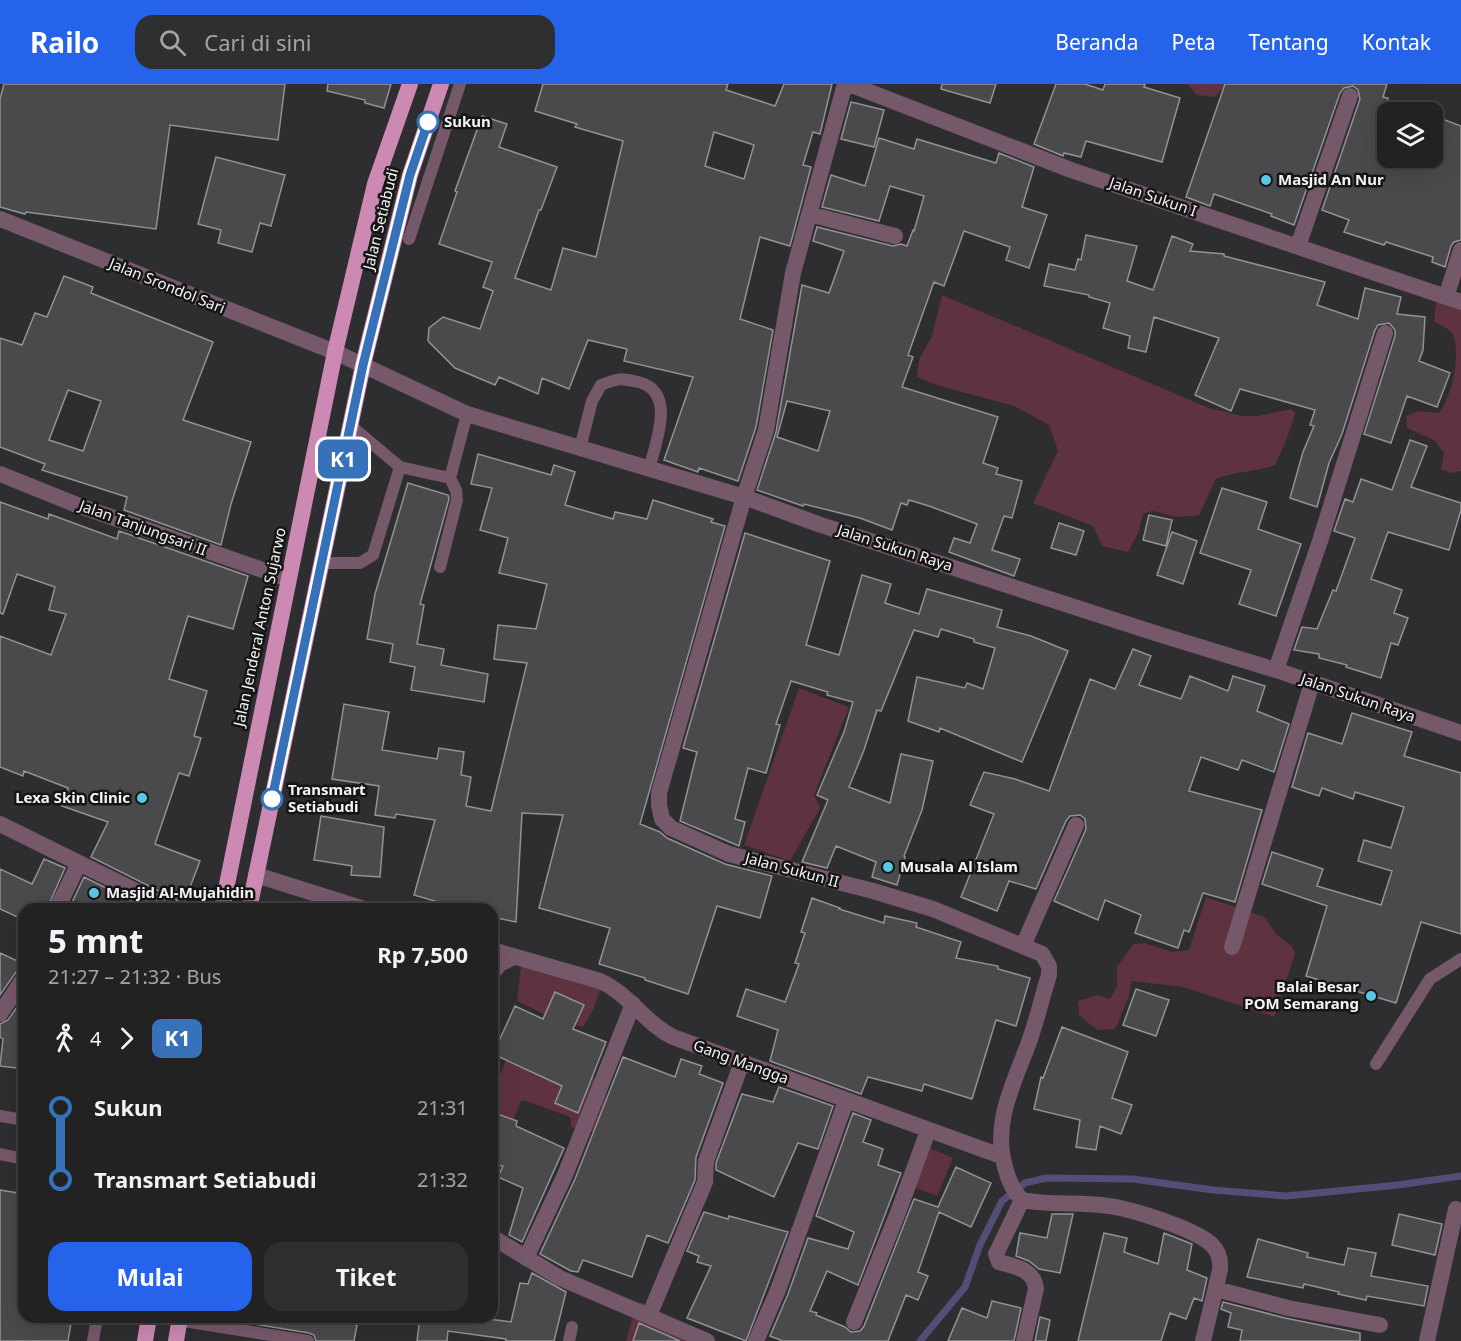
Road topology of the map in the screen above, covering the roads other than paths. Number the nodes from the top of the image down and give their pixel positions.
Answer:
1 (410, 84) edge
2 (441, 84) edge
3 (460, 84) edge
4 (847, 84) edge
5 (1350, 96) dead end
6 (809, 214) junction
7 (0, 219) edge
8 (895, 236) dead end
9 (409, 239) dead end
10 (1298, 246) junction
11 (1461, 250) edge
12 (1453, 300) edge
13 (1385, 333) dead end
14 (335, 352) junction
15 (363, 365) junction
16 (467, 414) junction
17 (350, 424) junction
18 (580, 448) junction
19 (400, 467) junction
20 (649, 469) junction
21 (0, 474) edge
22 (450, 478) junction
23 (744, 496) junction
24 (321, 562) junction
25 (440, 567) dead end
26 (288, 579) junction
27 (1276, 670) junction
28 (1312, 683) junction
29 (1461, 733) edge
30 (0, 824) edge
31 (1076, 825) dead end
32 (79, 863) junction
33 (256, 875) junction
34 (60, 903) edge
35 (160, 903) edge
36 (223, 903) edge
37 (250, 903) edge
38 (345, 903) edge
39 (1023, 946) junction
40 (1232, 947) dead end
41 (498, 952) edge
42 (513, 957) junction
43 (1461, 959) edge
44 (498, 966) edge
45 (18, 989) edge
46 (633, 1004) junction
47 (0, 1014) edge
48 (742, 1062) junction
49 (1376, 1064) dead end
50 (846, 1101) junction
51 (0, 1116) edge
52 (18, 1119) edge
53 (928, 1131) junction
54 (0, 1154) edge
55 (1001, 1156) junction
56 (18, 1158) edge
57 (1020, 1197) junction
58 (1456, 1209) dead end
59 (498, 1241) edge
60 (526, 1258) junction
61 (1216, 1289) junction
62 (648, 1316) junction
63 (854, 1322) dead end
64 (95, 1323) edge
65 (148, 1323) edge
66 (178, 1323) edge
67 (202, 1323) edge
68 (1380, 1325) dead end
69 (572, 1327) dead end
70 (93, 1341) edge
71 (145, 1341) edge
72 (176, 1341) edge
73 (308, 1341) edge
74 (569, 1341) edge
75 (707, 1341) edge
76 (756, 1341) edge
77 (1024, 1341) edge
78 (1203, 1341) edge
79 (1427, 1341) edge

1 - 14 highway, Jalan Setiabudi
2 - 15 highway, Jalan Setiabudi
3 - 9 lane
4 - 6 street, Jalan Sukun I
4 - 10 street, Jalan Sukun I
5 - 10 street
6 - 8 street
6 - 23 street, Jalan Sukun I
7 - 14 street, Jalan Srondol Sari
10 - 12 street, Jalan Sukun I
11 - 12 street
13 - 27 street
14 - 15 street, Jalan Sukun Raya
14 - 26 highway, Jalan Jenderal Anton Sujarwo
15 - 16 street, Jalan Sukun Raya
15 - 17 highway
16 - 18 street, Jalan Sukun Raya
16 - 22 lane
17 - 19 lane
17 - 24 highway
18 - 20 street, Jalan Sukun Raya
18 - 20 lane
19 - 22 lane
19 - 24 lane
20 - 23 street, Jalan Sukun Raya
21 - 26 street, Jalan Tanjungsari II
22 - 25 lane
23 - 27 street, Jalan Sukun Raya
23 - 39 street, Jalan Sukun II
24 - 33 highway
26 - 36 highway, Jalan Jenderal Anton Sujarwo
27 - 28 street, Jalan Sukun Raya
28 - 29 street, Jalan Sukun Raya
28 - 40 street
30 - 32 street
31 - 39 street
32 - 34 street
32 - 35 street
33 - 37 highway
33 - 38 street
39 - 55 street, Jalan Sukun II
41 - 42 street, Gang Mangga
42 - 44 street
42 - 46 street, Gang Mangga
43 - 49 lane
45 - 47 street
46 - 48 street, Gang Mangga
46 - 60 street
48 - 50 street, Gang Mangga
48 - 62 street
50 - 53 street, Gang Mangga
50 - 76 street
51 - 52 lane
53 - 55 street, Gang Mangga
53 - 63 street
54 - 56 lane
55 - 57 street, Jalan Sukun II
57 - 61 street
57 - 77 street
58 - 79 street
59 - 60 street
60 - 62 street
61 - 68 street
61 - 78 street
62 - 75 street
64 - 70 lane
65 - 71 highway
66 - 72 highway
67 - 73 lane
69 - 74 lane

